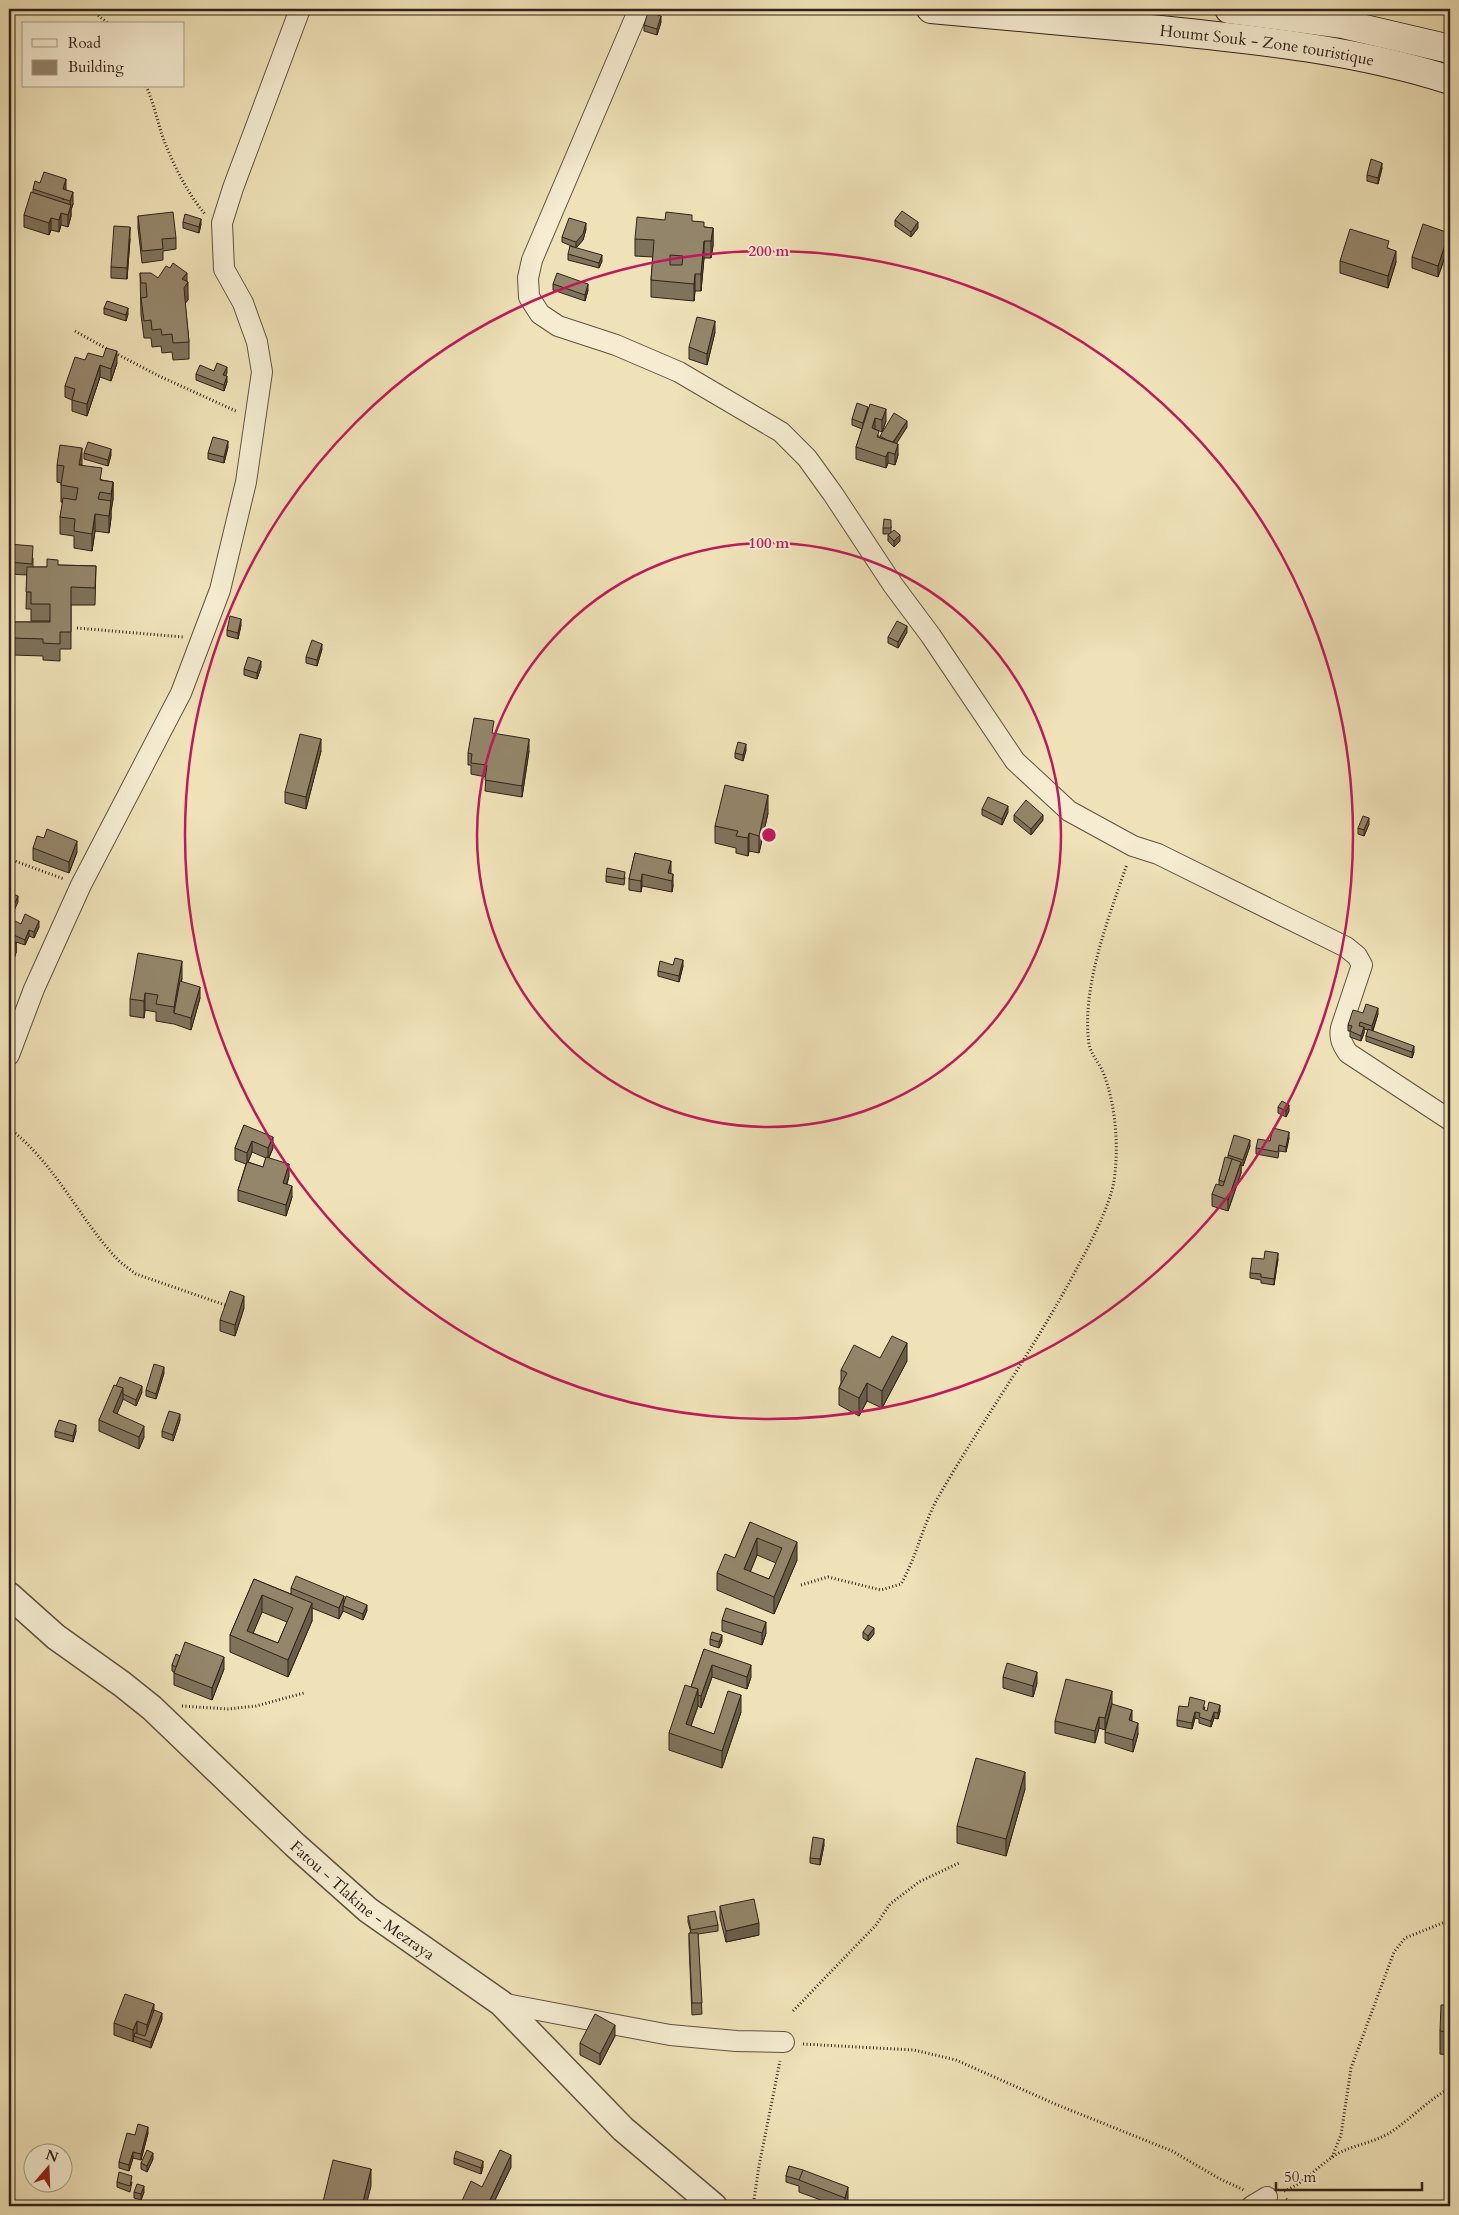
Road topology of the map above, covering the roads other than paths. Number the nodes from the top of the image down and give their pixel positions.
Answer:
1 (300, 9) edge
2 (638, 9) edge
3 (931, 9) edge
4 (1229, 9) edge
5 (1450, 49) edge
6 (1450, 80) edge
7 (9, 1055) edge
8 (1450, 1120) edge
9 (9, 1595) edge
10 (501, 2003) junction
11 (784, 2042) road end
12 (714, 2206) edge

1 - 7 street
2 - 8 street
3 - 6 main road, Houmt Souk - Zone touristique
4 - 5 main road
9 - 10 street, Fatou - Tlakine - Mezraya
10 - 11 street
10 - 12 street, Fatou - Tlakine - Mezraya

